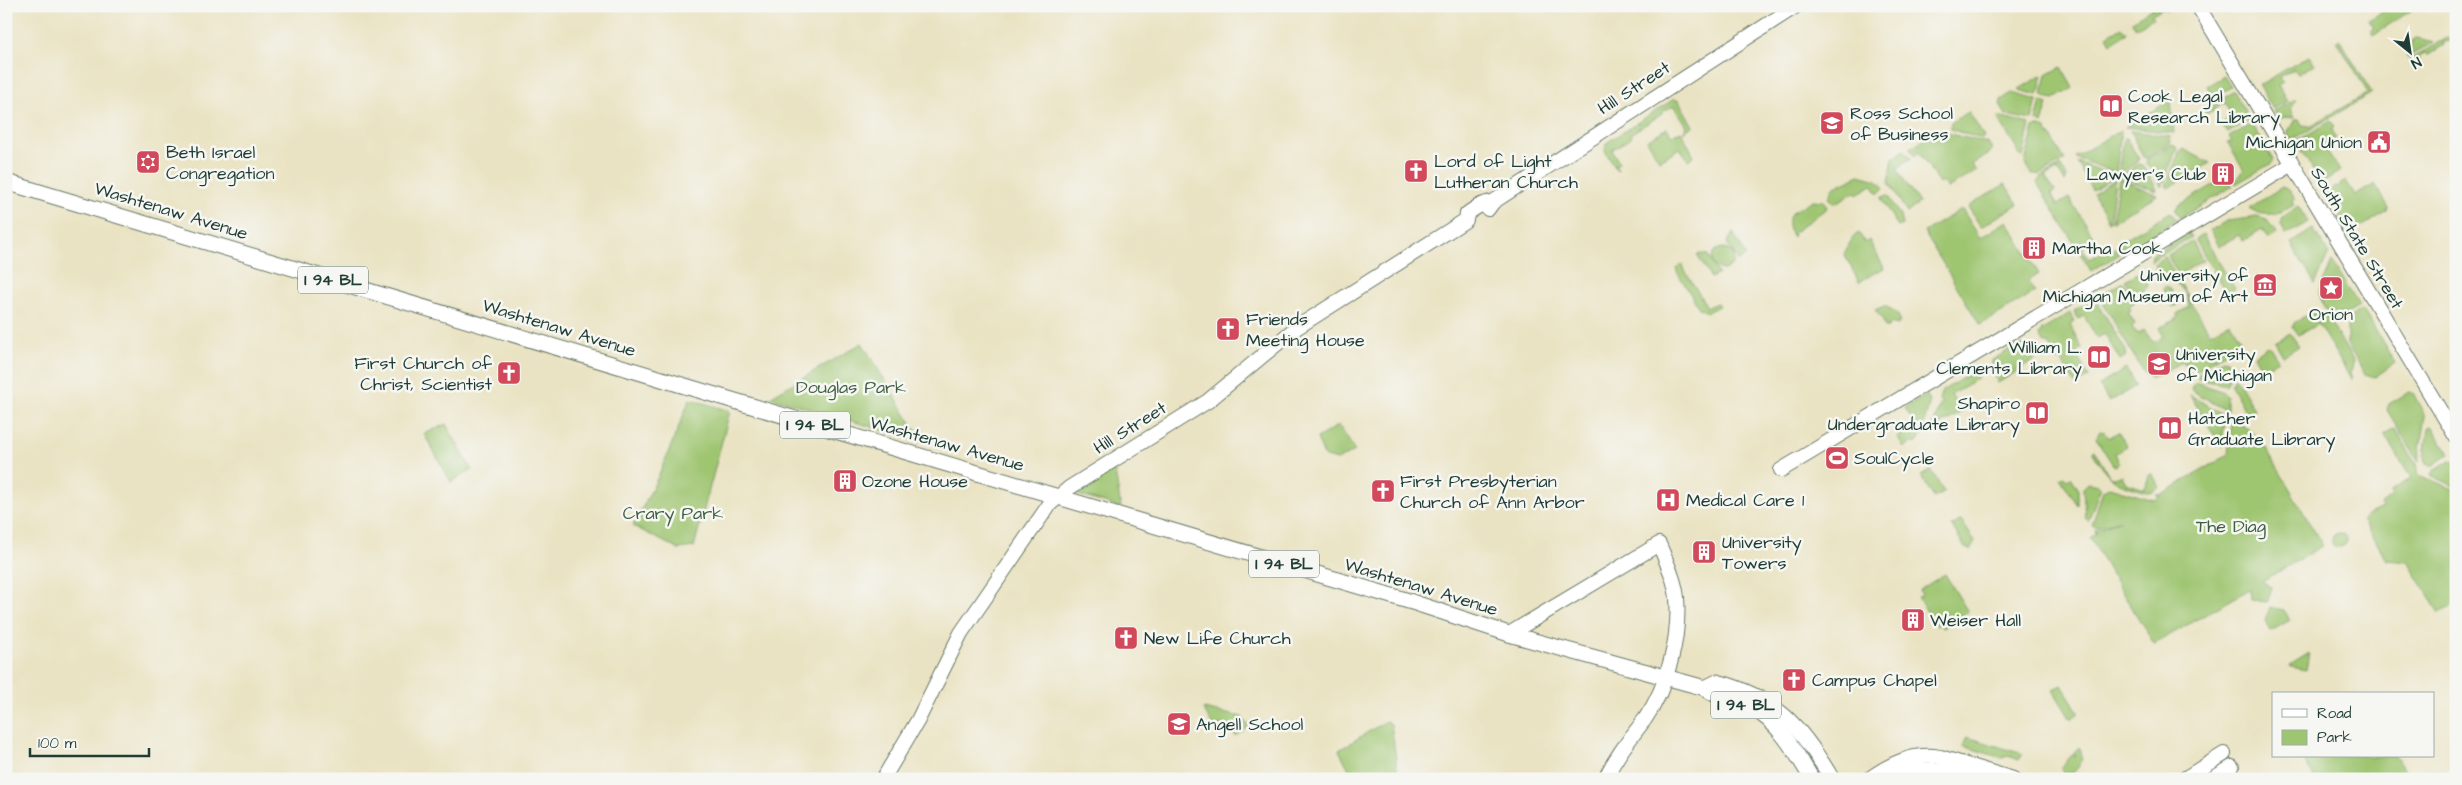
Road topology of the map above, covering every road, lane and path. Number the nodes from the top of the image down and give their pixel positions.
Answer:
1 (1796, 6) edge
2 (2198, 6) edge
3 (2291, 165) junction
4 (6, 182) edge
5 (2456, 437) edge
6 (1781, 470) dead end
7 (1058, 497) junction
8 (1509, 634) junction
9 (1665, 678) junction
10 (1706, 688) junction
11 (1791, 746) junction
12 (2224, 754) dead end
13 (2232, 767) dead end
14 (883, 779) edge
15 (1605, 779) edge
16 (1812, 779) edge
17 (1822, 779) edge
18 (1832, 779) edge
19 (1869, 779) edge
20 (1888, 779) edge
21 (1973, 779) edge
22 (2013, 779) edge
23 (2184, 779) edge
24 (2212, 779) edge

1 - 7 street, Hill Street
2 - 3 street, South State Street
3 - 5 street, South State Street
3 - 6 street
4 - 7 main road, Washtenaw Avenue / I 94 BL
7 - 8 main road, Washtenaw Avenue / I 94 BL
7 - 14 street, Hill Street
8 - 9 main road, Washtenaw Avenue / I 94 BL
8 - 9 street
9 - 10 main road, Washtenaw Avenue / I 94 BL
9 - 15 street
10 - 11 main road, Washtenaw Avenue / I 94 BL
10 - 18 main road, Washtenaw Avenue / I 94 BL
11 - 16 main road, Washtenaw Avenue / I 94 BL
11 - 17 main road
12 - 23 street
13 - 24 street
19 - 22 street
20 - 21 street

